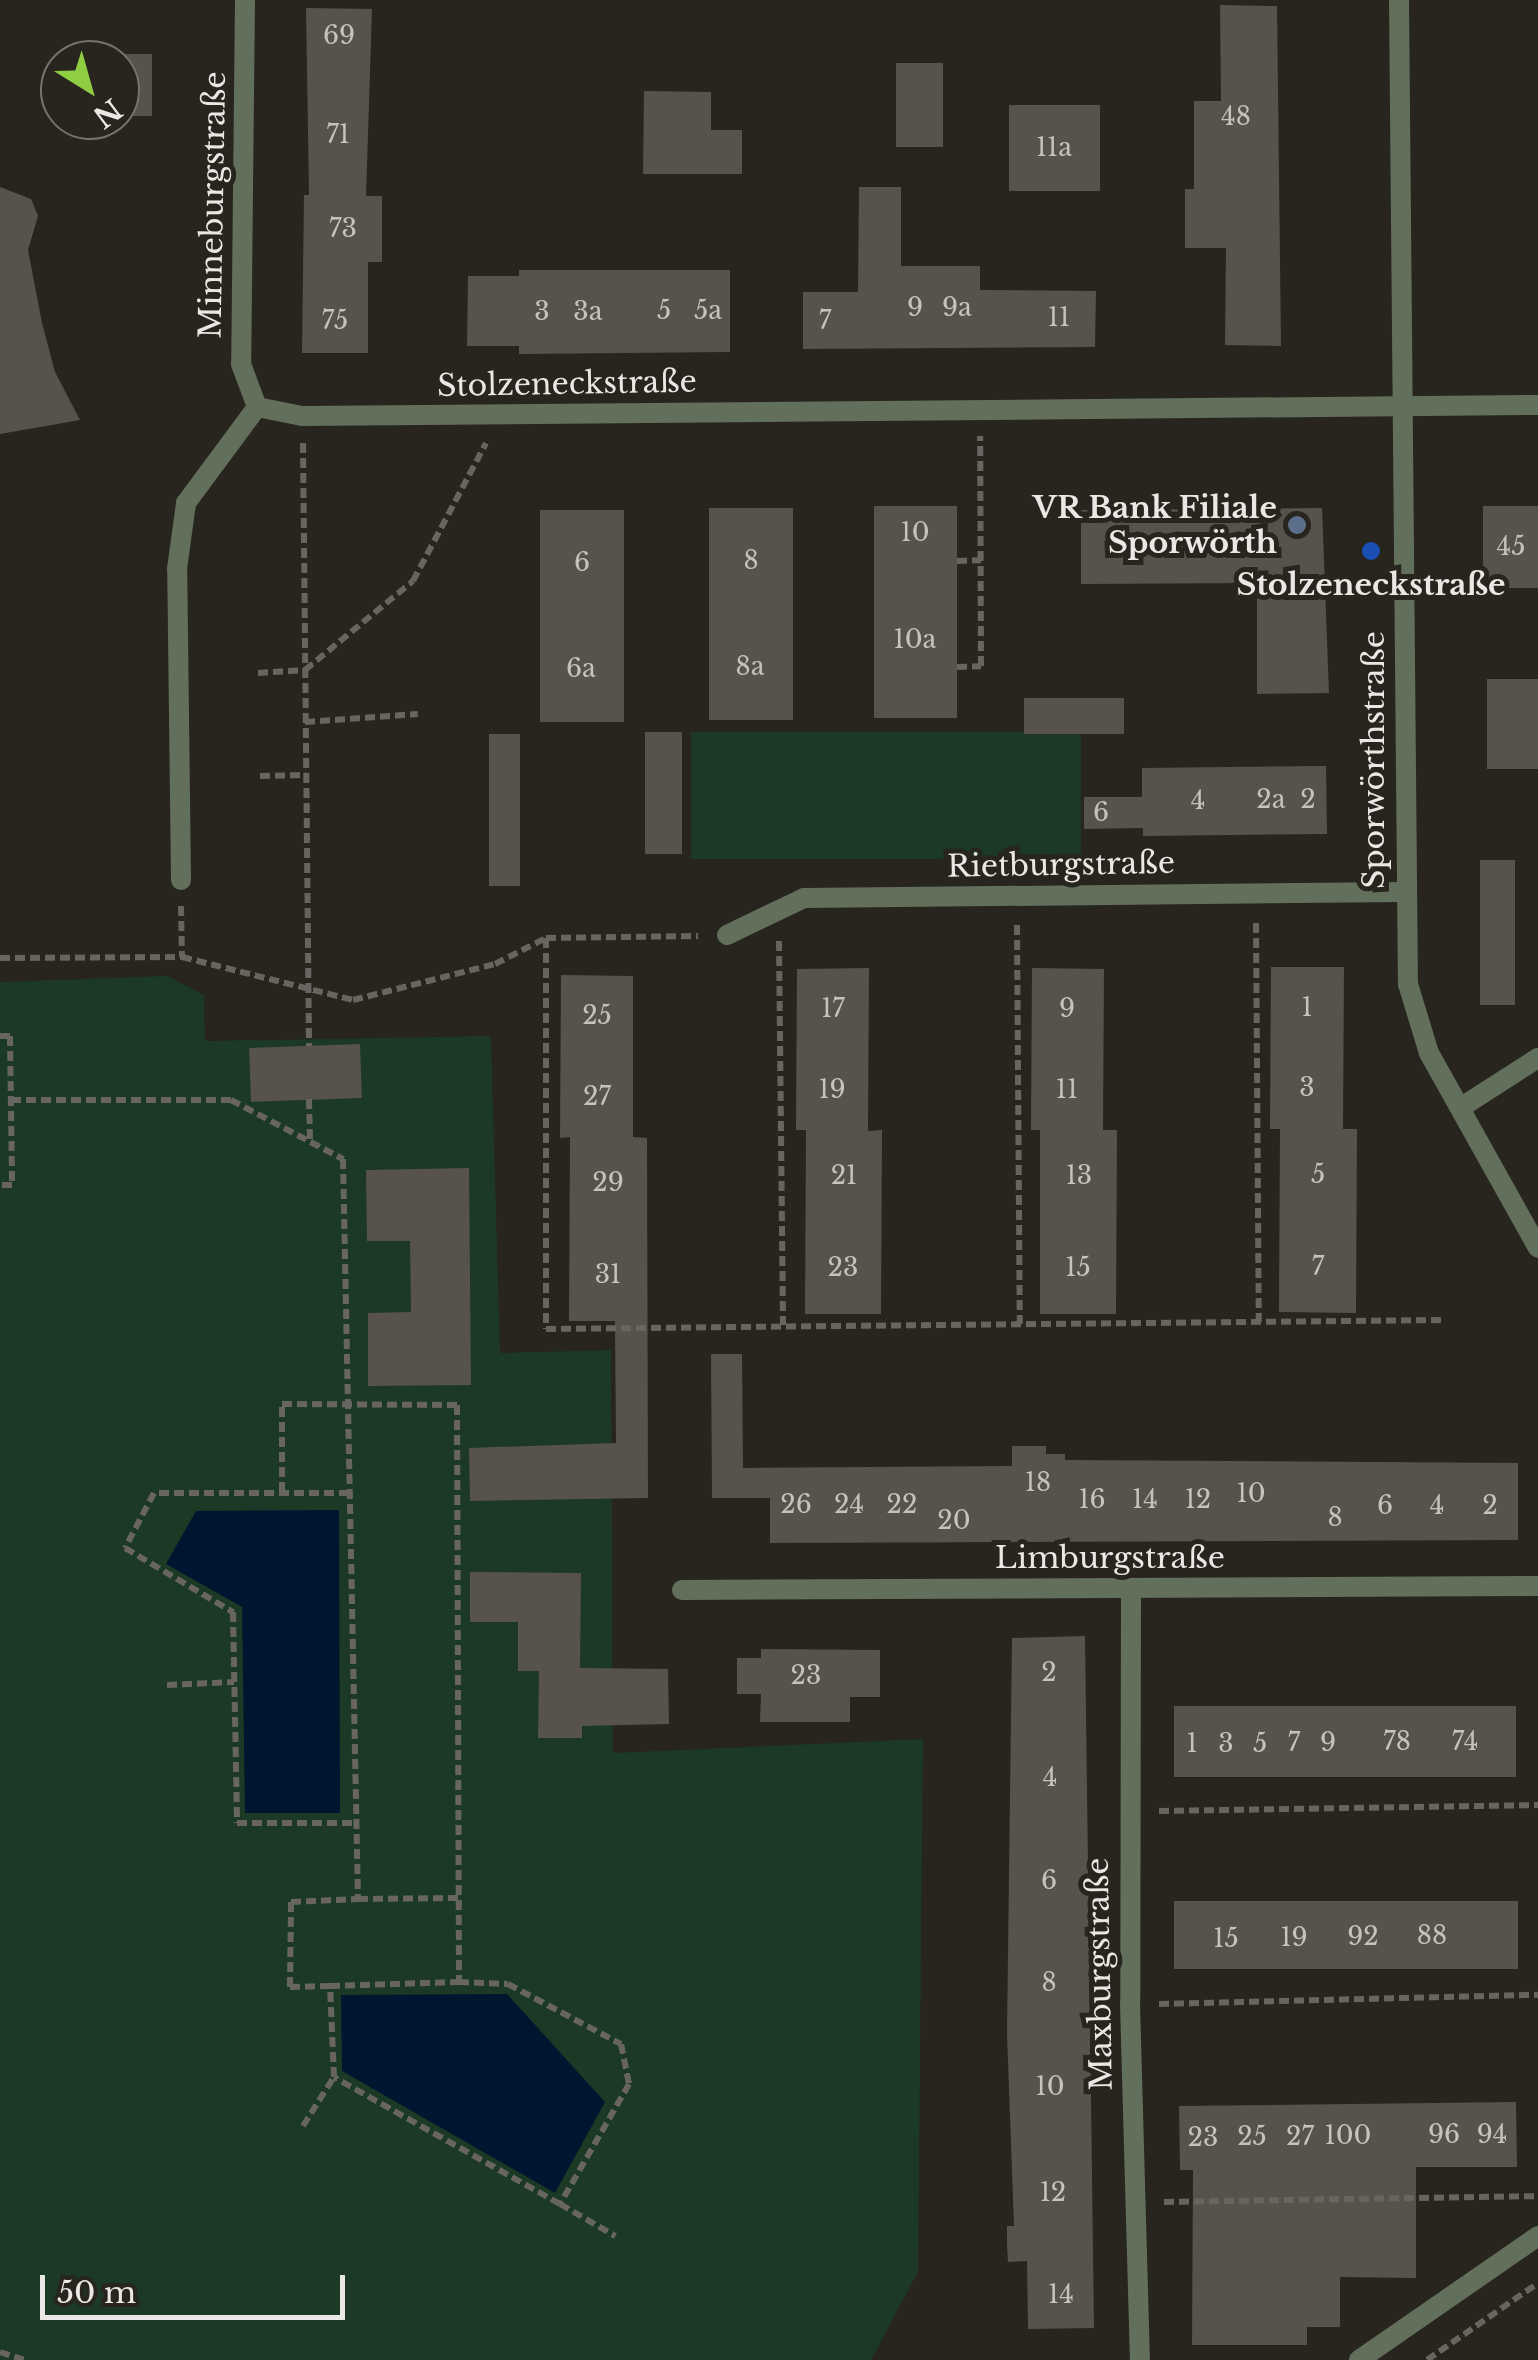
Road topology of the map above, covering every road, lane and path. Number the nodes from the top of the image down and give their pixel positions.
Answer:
1 (245, 0) edge
2 (1399, 0) edge
3 (1538, 405) edge
4 (1402, 406) junction
5 (256, 407) junction
6 (980, 410) junction
7 (500, 415) junction
8 (302, 416) junction
9 (980, 560) junction
10 (957, 561) dead end
11 (957, 667) dead end
12 (305, 670) junction
13 (258, 674) dead end
14 (418, 714) dead end
15 (306, 722) junction
16 (306, 775) junction
17 (260, 776) dead end
18 (181, 880) joint
19 (1405, 892) junction
20 (1256, 894) junction
21 (1017, 896) junction
22 (778, 910) junction
23 (726, 935) joint
24 (546, 938) junction
25 (182, 957) junction
26 (0, 958) edge
27 (308, 988) junction
28 (0, 1036) edge
29 (309, 1046) dead end
30 (1538, 1058) edge
31 (309, 1099) dead end
32 (10, 1100) junction
33 (1460, 1108) junction
34 (310, 1141) junction
35 (0, 1185) edge
36 (1538, 1248) edge
37 (1445, 1320) dead end
38 (1259, 1322) junction
39 (1020, 1324) junction
40 (783, 1325) junction
41 (348, 1406) junction
42 (282, 1492) junction
43 (350, 1493) junction
44 (1538, 1586) edge
45 (1131, 1588) junction
46 (682, 1590) dead end
47 (234, 1682) junction
48 (167, 1685) dead end
49 (1538, 1805) edge
50 (1129, 1812) junction
51 (356, 1823) junction
52 (459, 1898) junction
53 (358, 1899) junction
54 (459, 1982) junction
55 (330, 1986) junction
56 (1538, 1995) edge
57 (1130, 2004) junction
58 (334, 2077) junction
59 (302, 2126) dead end
60 (1538, 2196) edge
61 (1358, 2199) junction
62 (1246, 2201) junction
63 (1134, 2202) junction
64 (560, 2204) junction
65 (1358, 2210) dead end
66 (1246, 2212) dead end
67 (615, 2236) dead end
68 (1538, 2236) edge
69 (1538, 2283) edge
70 (0, 2352) edge
71 (24, 2360) edge
72 (1140, 2360) edge
73 (1359, 2360) edge
74 (1427, 2360) edge

1 - 5 street, Minneburgstraße
2 - 4 street, Sporwörthstraße
3 - 4 street, Stolzeneckstraße
4 - 6 street, Stolzeneckstraße
4 - 19 street, Sporwörthstraße
5 - 8 street, Stolzeneckstraße
5 - 18 street
6 - 7 street, Stolzeneckstraße
6 - 9 path
7 - 8 street, Stolzeneckstraße
7 - 12 path
8 - 12 path
9 - 10 path
9 - 11 path
12 - 13 path
12 - 15 path
14 - 15 path
15 - 16 path
16 - 17 path
16 - 27 path
18 - 25 path
19 - 20 street, Rietburgstraße
19 - 33 street, Sporwörthstraße
20 - 21 street, Rietburgstraße
20 - 38 path
21 - 22 street, Rietburgstraße
21 - 39 path
22 - 23 street, Rietburgstraße
22 - 40 path
23 - 24 path
24 - 27 path
24 - 40 path
25 - 26 path
25 - 27 path
27 - 29 path
28 - 32 path
30 - 33 street
31 - 34 path
32 - 34 path
32 - 35 path
33 - 36 street, Sporwörthstraße
34 - 41 path
37 - 38 path
38 - 39 path
39 - 40 path
41 - 42 path
41 - 43 path
41 - 52 path
42 - 43 path
42 - 47 path
43 - 51 path
44 - 45 street, Limburgstraße
45 - 46 street, Limburgstraße
45 - 50 street, Maxburgstraße
47 - 48 path
47 - 51 path
49 - 50 path
50 - 57 street, Maxburgstraße
51 - 53 path
52 - 53 path
52 - 54 path
53 - 55 path
54 - 55 path
54 - 64 path
55 - 58 path
56 - 57 path
57 - 63 street, Maxburgstraße
58 - 59 path
58 - 64 path
60 - 61 path
61 - 62 path
61 - 65 path
62 - 63 path
62 - 66 path
63 - 72 street, Maxburgstraße
64 - 67 path
68 - 73 street
69 - 74 path
70 - 71 path

